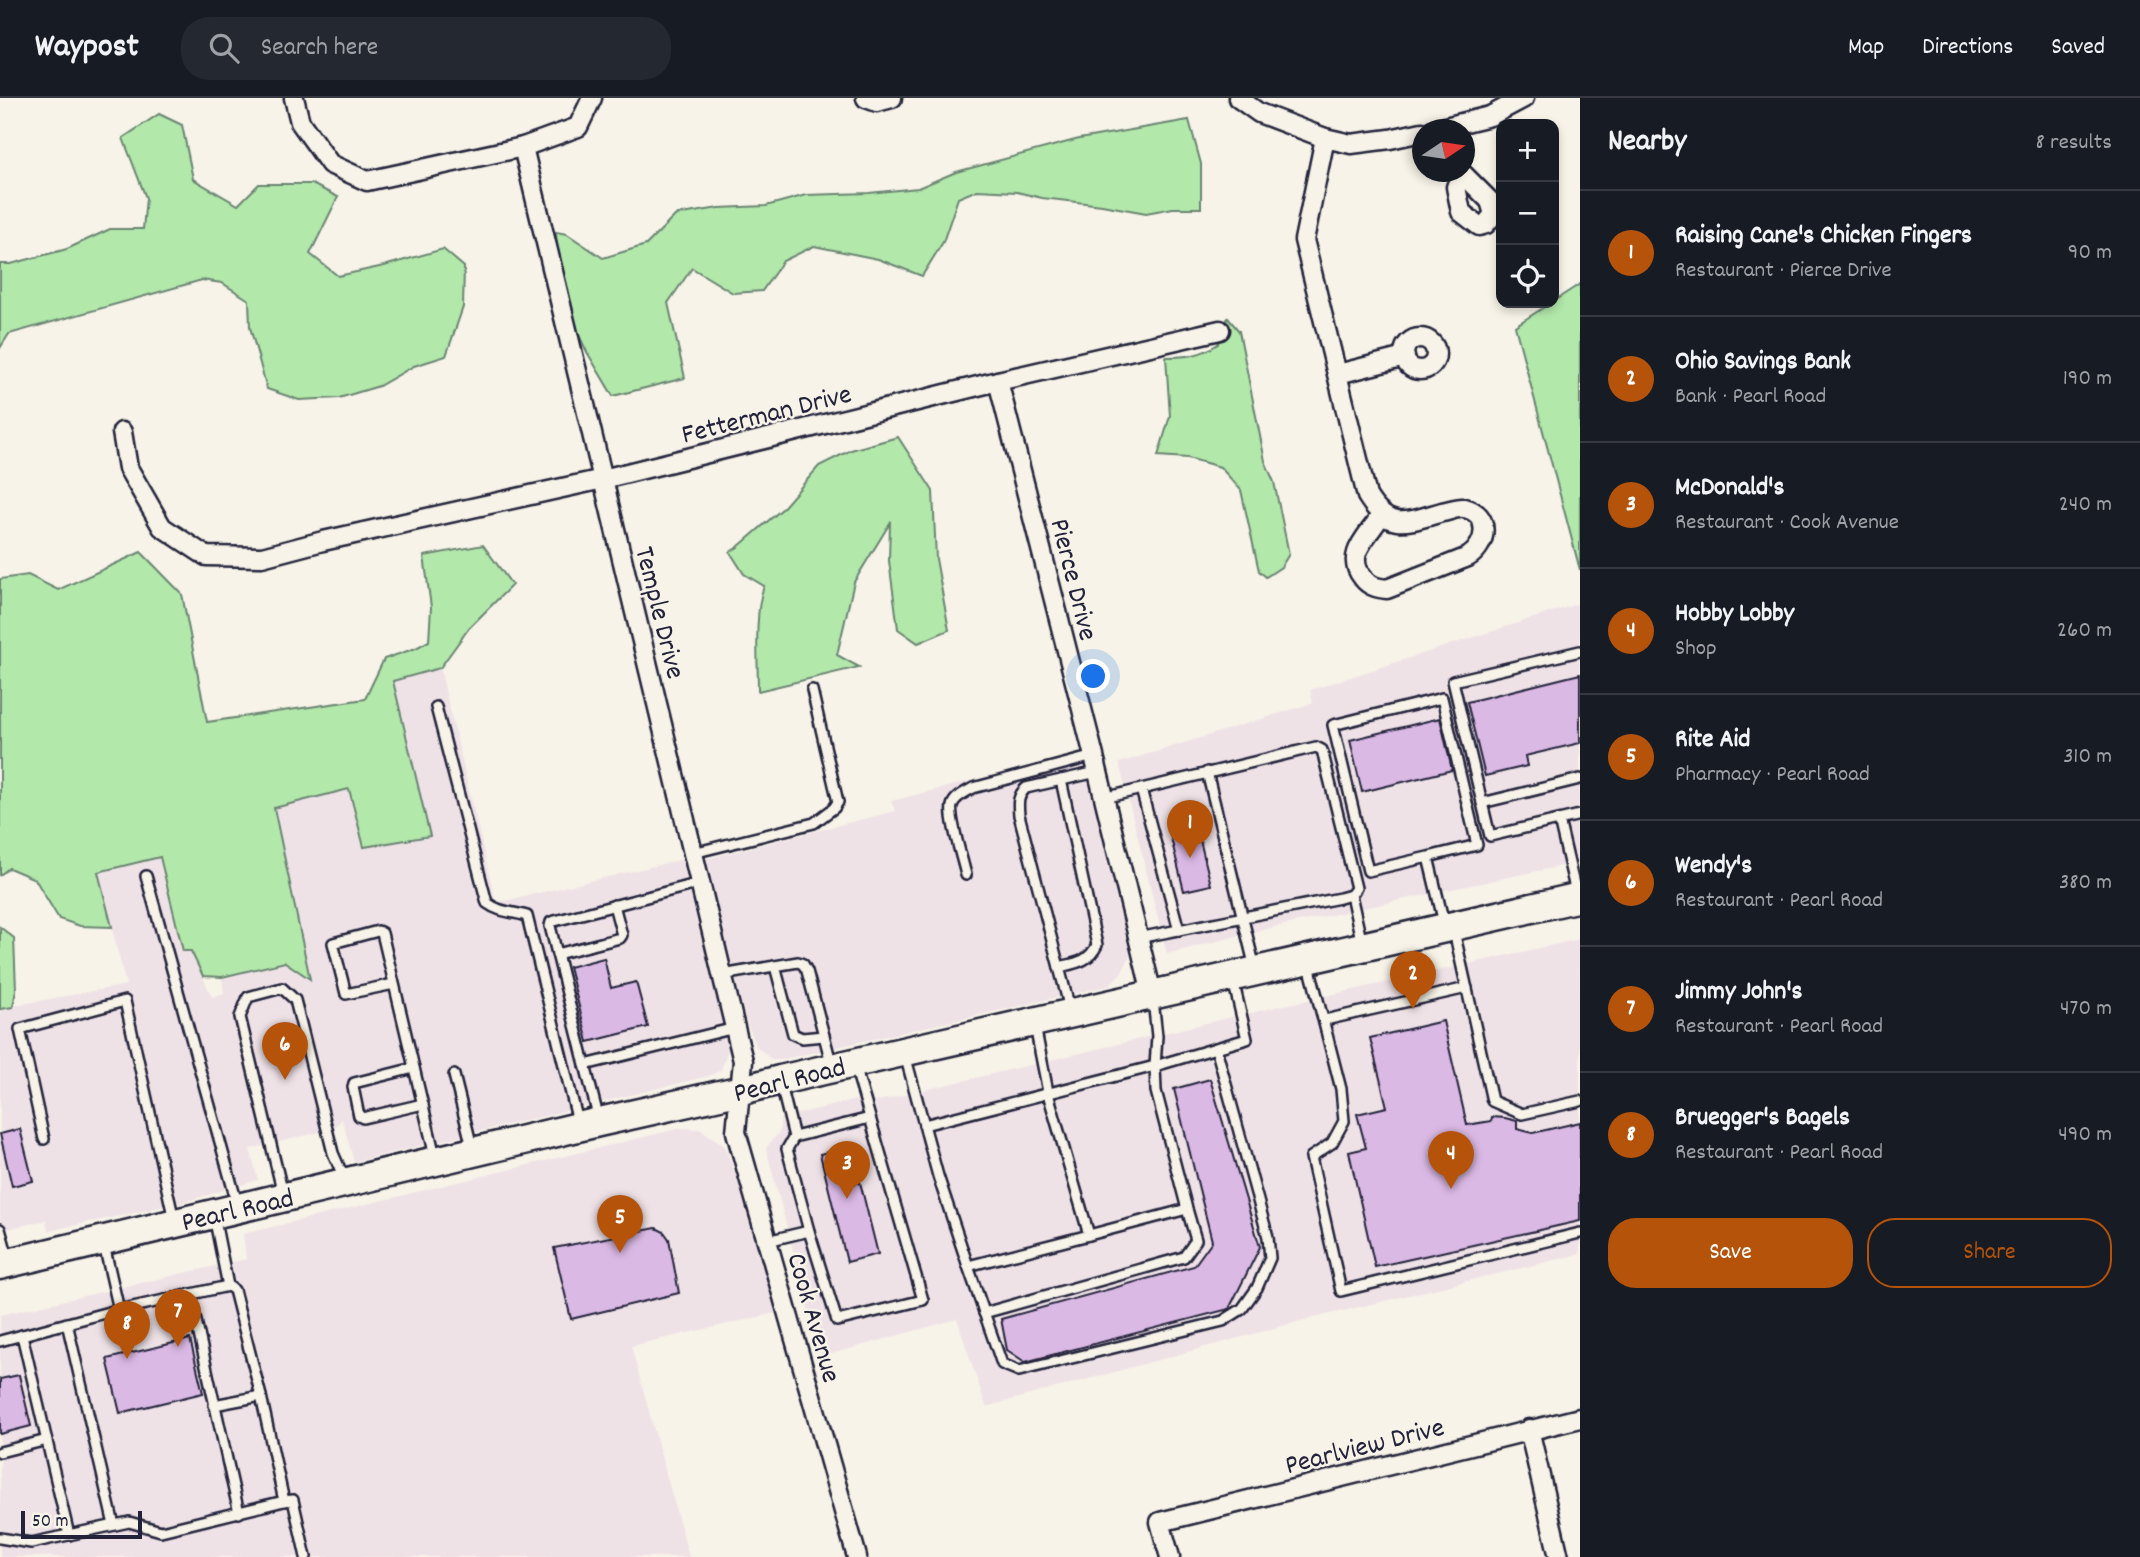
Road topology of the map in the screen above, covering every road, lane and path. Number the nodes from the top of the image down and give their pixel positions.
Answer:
1 (294, 98) edge
2 (592, 98) edge
3 (866, 98) edge
4 (892, 98) edge
5 (1238, 98) edge
6 (1524, 98) edge
7 (1475, 120) edge
8 (1412, 134) edge
9 (1325, 138) junction
10 (523, 147) junction
11 (1220, 330) dead end
12 (1405, 357) dead end
13 (1338, 374) junction
14 (998, 381) junction
15 (122, 432) dead end
16 (603, 479) junction
17 (1381, 515) junction
18 (1580, 651) edge
19 (812, 690) dead end
20 (436, 707) dead end
21 (1096, 764) junction
22 (1207, 772) junction
23 (1580, 779) edge
24 (1061, 780) junction
25 (1141, 789) junction
26 (1104, 798) junction
27 (1482, 803) junction
28 (1580, 815) edge
29 (1559, 820) junction
30 (693, 853) junction
31 (1428, 857) junction
32 (966, 875) dead end
33 (146, 876) dead end
34 (700, 883) junction
35 (1351, 895) junction
36 (1579, 897) edge
37 (614, 905) junction
38 (1243, 917) junction
39 (1449, 927) junction
40 (1179, 930) junction
41 (1138, 938) junction
42 (1362, 947) junction
43 (557, 954) junction
44 (1307, 959) junction
45 (775, 966) junction
46 (1059, 967) junction
47 (1244, 974) junction
48 (722, 975) junction
49 (394, 984) junction
50 (1466, 988) junction
51 (1152, 995) junction
52 (1072, 1013) junction
53 (1325, 1020) junction
54 (1034, 1021) junction
55 (735, 1028) junction
56 (824, 1036) junction
57 (1216, 1048) junction
58 (904, 1051) junction
59 (584, 1065) junction
60 (843, 1065) junction
61 (1154, 1066) junction
62 (414, 1068) junction
63 (454, 1075) dead end
64 (780, 1080) junction
65 (742, 1090) junction
66 (1048, 1092) junction
67 (1580, 1101) edge
68 (423, 1104) junction
69 (870, 1118) junction
70 (589, 1125) junction
71 (924, 1125) junction
72 (793, 1137) junction
73 (44, 1139) dead end
74 (474, 1152) junction
75 (436, 1161) junction
76 (346, 1182) junction
77 (284, 1198) junction
78 (1188, 1209) junction
79 (226, 1211) junction
80 (175, 1223) junction
81 (0, 1229) edge
82 (808, 1231) junction
83 (1580, 1233) edge
84 (1089, 1236) junction
85 (103, 1241) junction
86 (767, 1241) junction
87 (4, 1264) edge
88 (968, 1266) junction
89 (228, 1286) junction
90 (190, 1294) junction
91 (120, 1310) junction
92 (985, 1313) junction
93 (67, 1323) junction
94 (22, 1335) junction
95 (0, 1341) edge
96 (261, 1395) junction
97 (214, 1405) junction
98 (1580, 1418) edge
99 (1529, 1429) junction
100 (47, 1440) junction
101 (0, 1452) edge
102 (284, 1502) junction
103 (239, 1513) junction
104 (114, 1525) junction
105 (69, 1535) junction
106 (0, 1538) edge
107 (306, 1557) edge
108 (857, 1557) edge
109 (1170, 1557) edge
110 (1559, 1557) edge

1 - 10 street
2 - 10 street
3 - 4 street
5 - 9 street
6 - 7 street
8 - 9 street
9 - 13 street
10 - 16 street, Temple Drive
11 - 14 street, Fetterman Drive
12 - 13 street
13 - 17 street
14 - 16 street, Fetterman Drive
14 - 21 street, Pierce Drive
15 - 16 street, Fetterman Drive
16 - 30 street, Temple Drive
17 - 17 street
18 - 27 lane
19 - 30 lane
20 - 70 lane
21 - 24 lane
21 - 26 street, Pierce Drive
21 - 32 lane
22 - 25 lane
22 - 35 lane
22 - 38 lane
23 - 27 lane
24 - 46 lane
24 - 46 lane
25 - 26 lane
25 - 40 lane
26 - 41 street, Pierce Drive
27 - 29 lane
28 - 29 lane
29 - 36 lane
30 - 34 street, Temple Drive
31 - 31 lane
31 - 39 lane
33 - 79 lane
34 - 37 lane
34 - 48 street, Temple Drive
35 - 38 lane
35 - 42 lane
36 - 39 main road, Pearl Road
37 - 43 lane
37 - 43 lane
38 - 40 lane
38 - 47 lane
39 - 42 main road, Pearl Road
39 - 50 lane
40 - 41 lane
41 - 51 street, Pierce Drive
42 - 44 main road, Pearl Road
43 - 59 lane
44 - 47 main road, Pearl Road
44 - 53 lane
45 - 48 lane
45 - 56 lane
45 - 56 lane
46 - 52 lane
47 - 51 main road, Pearl Road
47 - 57 lane
48 - 55 street, Temple Drive
49 - 49 lane
49 - 62 lane
50 - 53 lane
50 - 67 lane
51 - 52 main road, Pearl Road
51 - 61 lane
52 - 54 main road, Pearl Road
53 - 83 lane
54 - 58 main road, Pearl Road
54 - 66 lane
55 - 59 lane
55 - 65 street, Temple Drive
56 - 60 lane
57 - 61 lane
57 - 92 lane
58 - 60 main road, Pearl Road
58 - 71 lane
59 - 70 lane
60 - 64 main road, Pearl Road
60 - 69 lane
61 - 66 lane
61 - 78 lane
62 - 68 lane
62 - 68 lane
63 - 74 lane
64 - 65 main road, Pearl Road
64 - 72 lane
65 - 70 main road, Pearl Road
65 - 86 street, Cook Avenue
66 - 71 lane
66 - 84 lane
68 - 75 lane
69 - 72 lane
69 - 82 lane
70 - 74 main road, Pearl Road
71 - 88 lane
72 - 82 lane
73 - 80 lane
74 - 75 main road, Pearl Road
75 - 76 main road, Pearl Road
76 - 77 main road, Pearl Road
76 - 77 lane
77 - 79 main road, Pearl Road
78 - 84 lane
78 - 92 lane
79 - 80 main road, Pearl Road
79 - 89 lane
80 - 85 main road, Pearl Road
81 - 87 lane
82 - 86 lane
84 - 88 lane
85 - 87 main road, Pearl Road
85 - 91 lane
86 - 108 street, Cook Avenue
88 - 92 lane
89 - 90 lane
89 - 96 lane
90 - 91 lane
90 - 97 lane
91 - 93 lane
93 - 94 lane
93 - 104 lane
94 - 95 lane
94 - 100 lane
96 - 97 lane
96 - 102 lane
97 - 103 lane
98 - 99 street, Pearlview Drive
99 - 109 street, Pearlview Drive
99 - 110 street
100 - 101 lane
100 - 105 lane
102 - 103 lane
102 - 107 lane
103 - 104 lane
104 - 105 lane
105 - 106 lane

